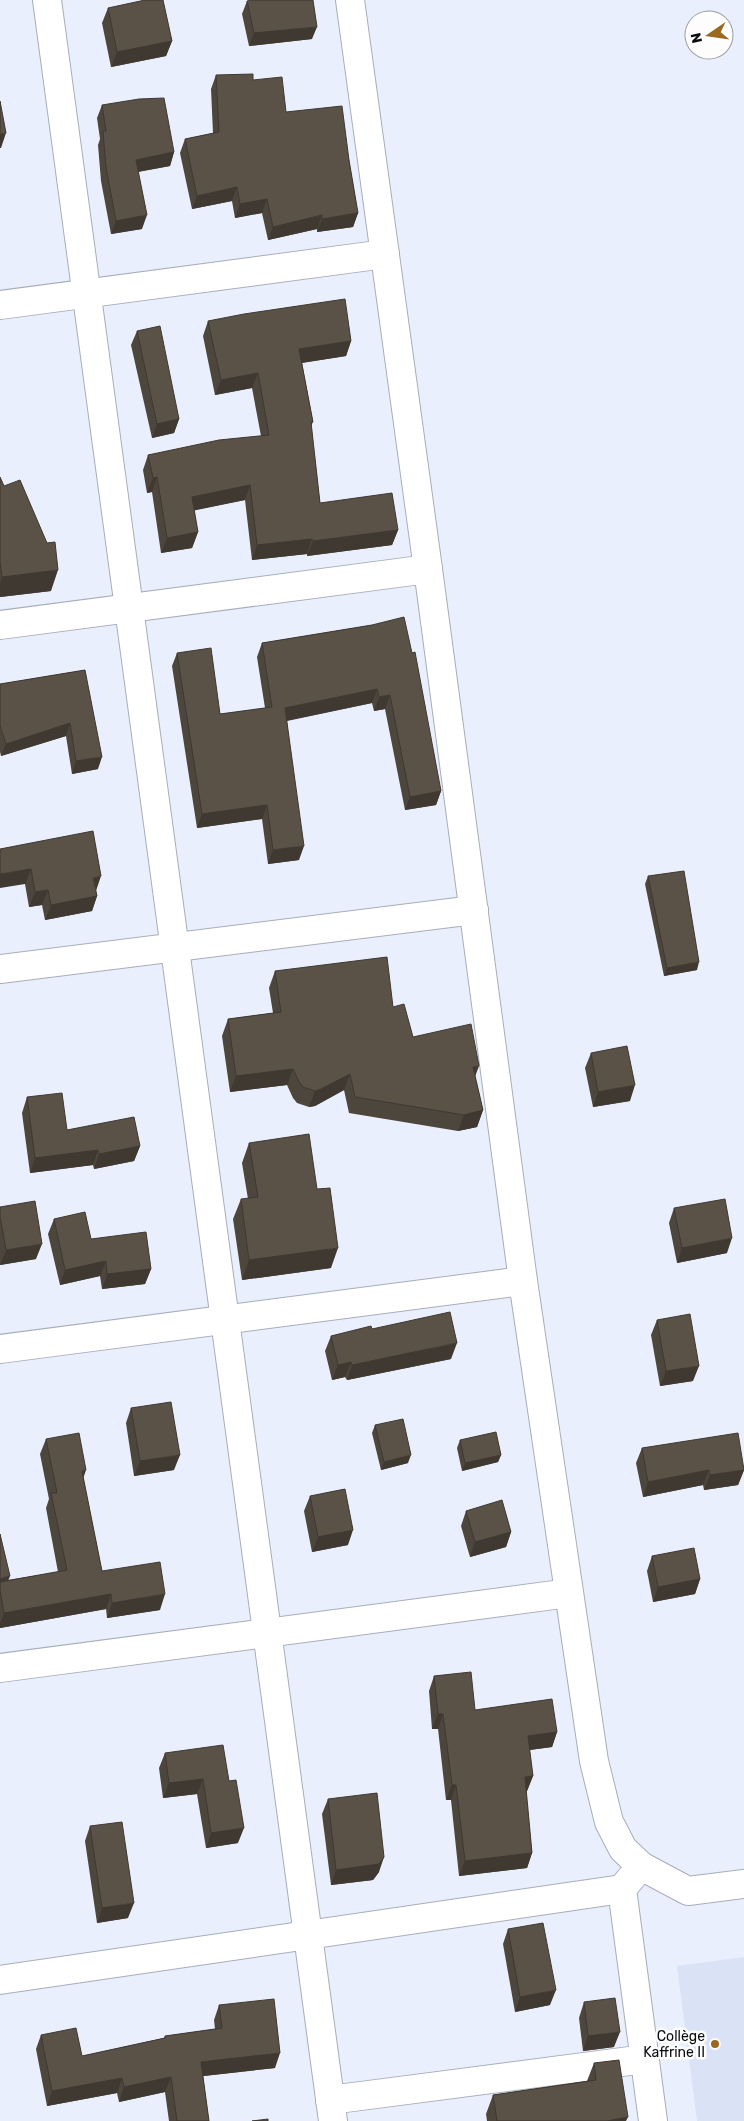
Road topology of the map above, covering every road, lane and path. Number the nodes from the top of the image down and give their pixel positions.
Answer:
1 (46, 0) edge
2 (350, 0) edge
3 (385, 254) junction
4 (86, 294) junction
5 (0, 305) edge
6 (428, 569) junction
7 (129, 608) junction
8 (0, 625) edge
9 (474, 910) junction
10 (175, 947) junction
11 (0, 968) edge
12 (524, 1280) junction
13 (225, 1319) junction
14 (0, 1348) edge
15 (569, 1594) junction
16 (267, 1633) junction
17 (0, 1668) edge
18 (641, 1866) junction
19 (744, 1884) edge
20 (622, 1889) junction
21 (308, 1935) junction
22 (0, 1980) edge
23 (645, 2059) junction
24 (332, 2111) edge
25 (654, 2121) edge

1 - 4 street
2 - 3 street
3 - 4 street
3 - 6 street
4 - 5 street
4 - 7 street
6 - 7 street
6 - 9 street
7 - 8 street
7 - 10 street
9 - 10 street
9 - 12 street
10 - 11 street
10 - 13 street
12 - 13 street
12 - 15 street
13 - 14 street
13 - 16 street
15 - 16 street
15 - 18 street
16 - 17 street
16 - 21 street
18 - 19 street
18 - 20 street
20 - 21 street
20 - 23 street
21 - 22 street
21 - 24 street
23 - 24 street
23 - 25 street

